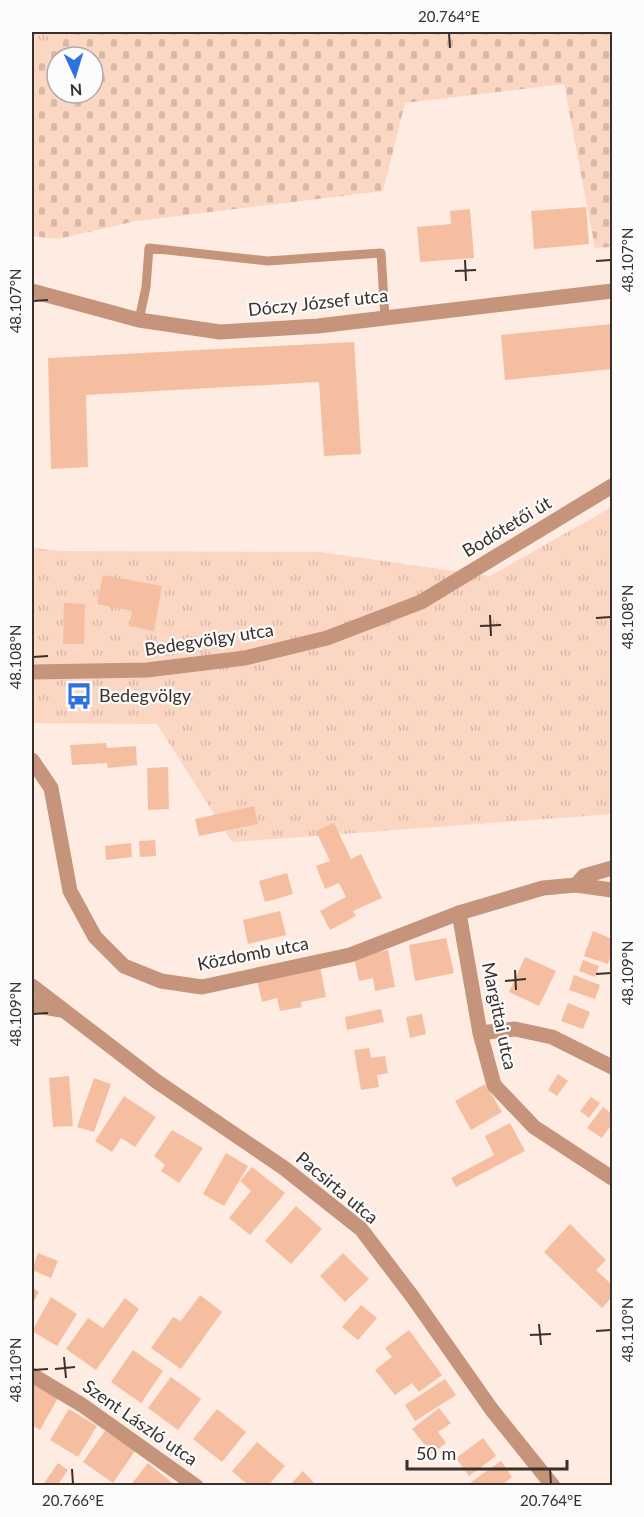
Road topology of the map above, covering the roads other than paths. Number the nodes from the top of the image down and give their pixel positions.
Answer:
1 (32, 291) edge
2 (612, 291) edge
3 (385, 317) junction
4 (139, 320) junction
5 (612, 486) edge
6 (421, 602) joint
7 (32, 672) edge
8 (32, 760) edge
9 (612, 868) edge
10 (576, 885) junction
11 (612, 890) edge
12 (459, 913) junction
13 (32, 986) edge
14 (32, 1005) edge
15 (62, 1010) junction
16 (480, 1034) junction
17 (612, 1067) edge
18 (612, 1178) edge
19 (32, 1375) edge
20 (196, 1485) edge
21 (553, 1485) edge

1 - 4 street, Dóczy József utca
2 - 3 street, Dóczy József utca
3 - 4 street, Dóczy József utca
3 - 4 lane
5 - 6 street, Bodótetői út
6 - 7 street, Bedegvölgy utca
8 - 12 street, Közdomb utca
9 - 10 street
10 - 11 street, Közdomb utca
10 - 12 street, Közdomb utca
12 - 16 street, Margittai utca
13 - 15 street, Pacsirta utca
14 - 15 street
15 - 21 street, Pacsirta utca
16 - 17 street
16 - 18 street, Margittai utca
19 - 20 street, Szent László utca

